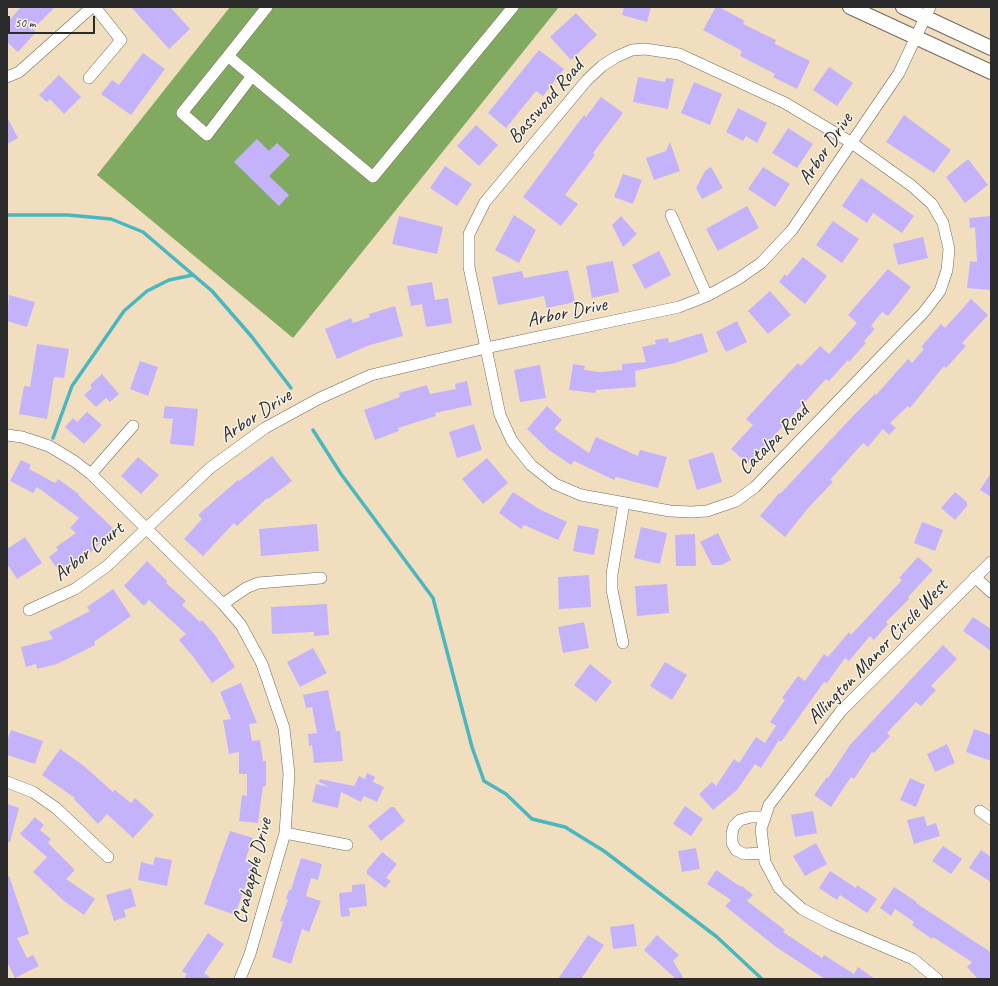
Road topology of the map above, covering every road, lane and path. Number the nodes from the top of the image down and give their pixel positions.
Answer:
1 (93, 7) edge
2 (267, 7) edge
3 (513, 7) edge
4 (850, 7) edge
5 (903, 7) edge
6 (927, 12) edge
7 (916, 38) junction
8 (991, 48) edge
9 (228, 56) junction
10 (991, 72) edge
11 (252, 76) junction
12 (7, 77) edge
13 (89, 78) dead end
14 (852, 143) junction
15 (671, 215) dead end
16 (708, 296) junction
17 (486, 348) junction
18 (133, 426) dead end
19 (7, 435) edge
20 (91, 474) junction
21 (624, 503) junction
22 (146, 529) junction
23 (991, 562) edge
24 (975, 577) junction
25 (321, 578) dead end
26 (991, 592) edge
27 (223, 604) junction
28 (30, 610) dead end
29 (623, 643) dead end
30 (7, 782) edge
31 (980, 811) dead end
32 (765, 817) junction
33 (991, 819) edge
34 (285, 834) junction
35 (347, 845) dead end
36 (764, 853) junction
37 (108, 857) dead end
38 (240, 979) edge
39 (937, 979) edge

1 - 12 street
1 - 13 street
2 - 9 street
3 - 11 street
4 - 7 main road
5 - 6 main road
6 - 7 street, Arbor Drive
6 - 8 main road
7 - 10 main road
7 - 14 street, Arbor Drive
9 - 11 street
9 - 11 street
14 - 16 street, Arbor Drive
14 - 17 street, Basswood Road
14 - 21 street, Catalpa Road
15 - 16 street
16 - 17 street, Arbor Drive
17 - 21 street, Catalpa Road
17 - 22 street, Arbor Drive
18 - 20 street
19 - 20 street, Crabapple Drive
20 - 22 street, Crabapple Drive
21 - 29 street
22 - 27 street, Crabapple Drive
22 - 28 street, Arbor Court
23 - 24 street, Allington Manor Circle West
24 - 26 street
24 - 32 street, Allington Manor Circle West
25 - 27 street
27 - 34 street, Crabapple Drive
30 - 37 street
31 - 33 street
32 - 36 street, Allington Manor Circle West
32 - 36 street
34 - 35 street
34 - 38 street, Crabapple Drive
36 - 39 street, Allington Manor Circle West

